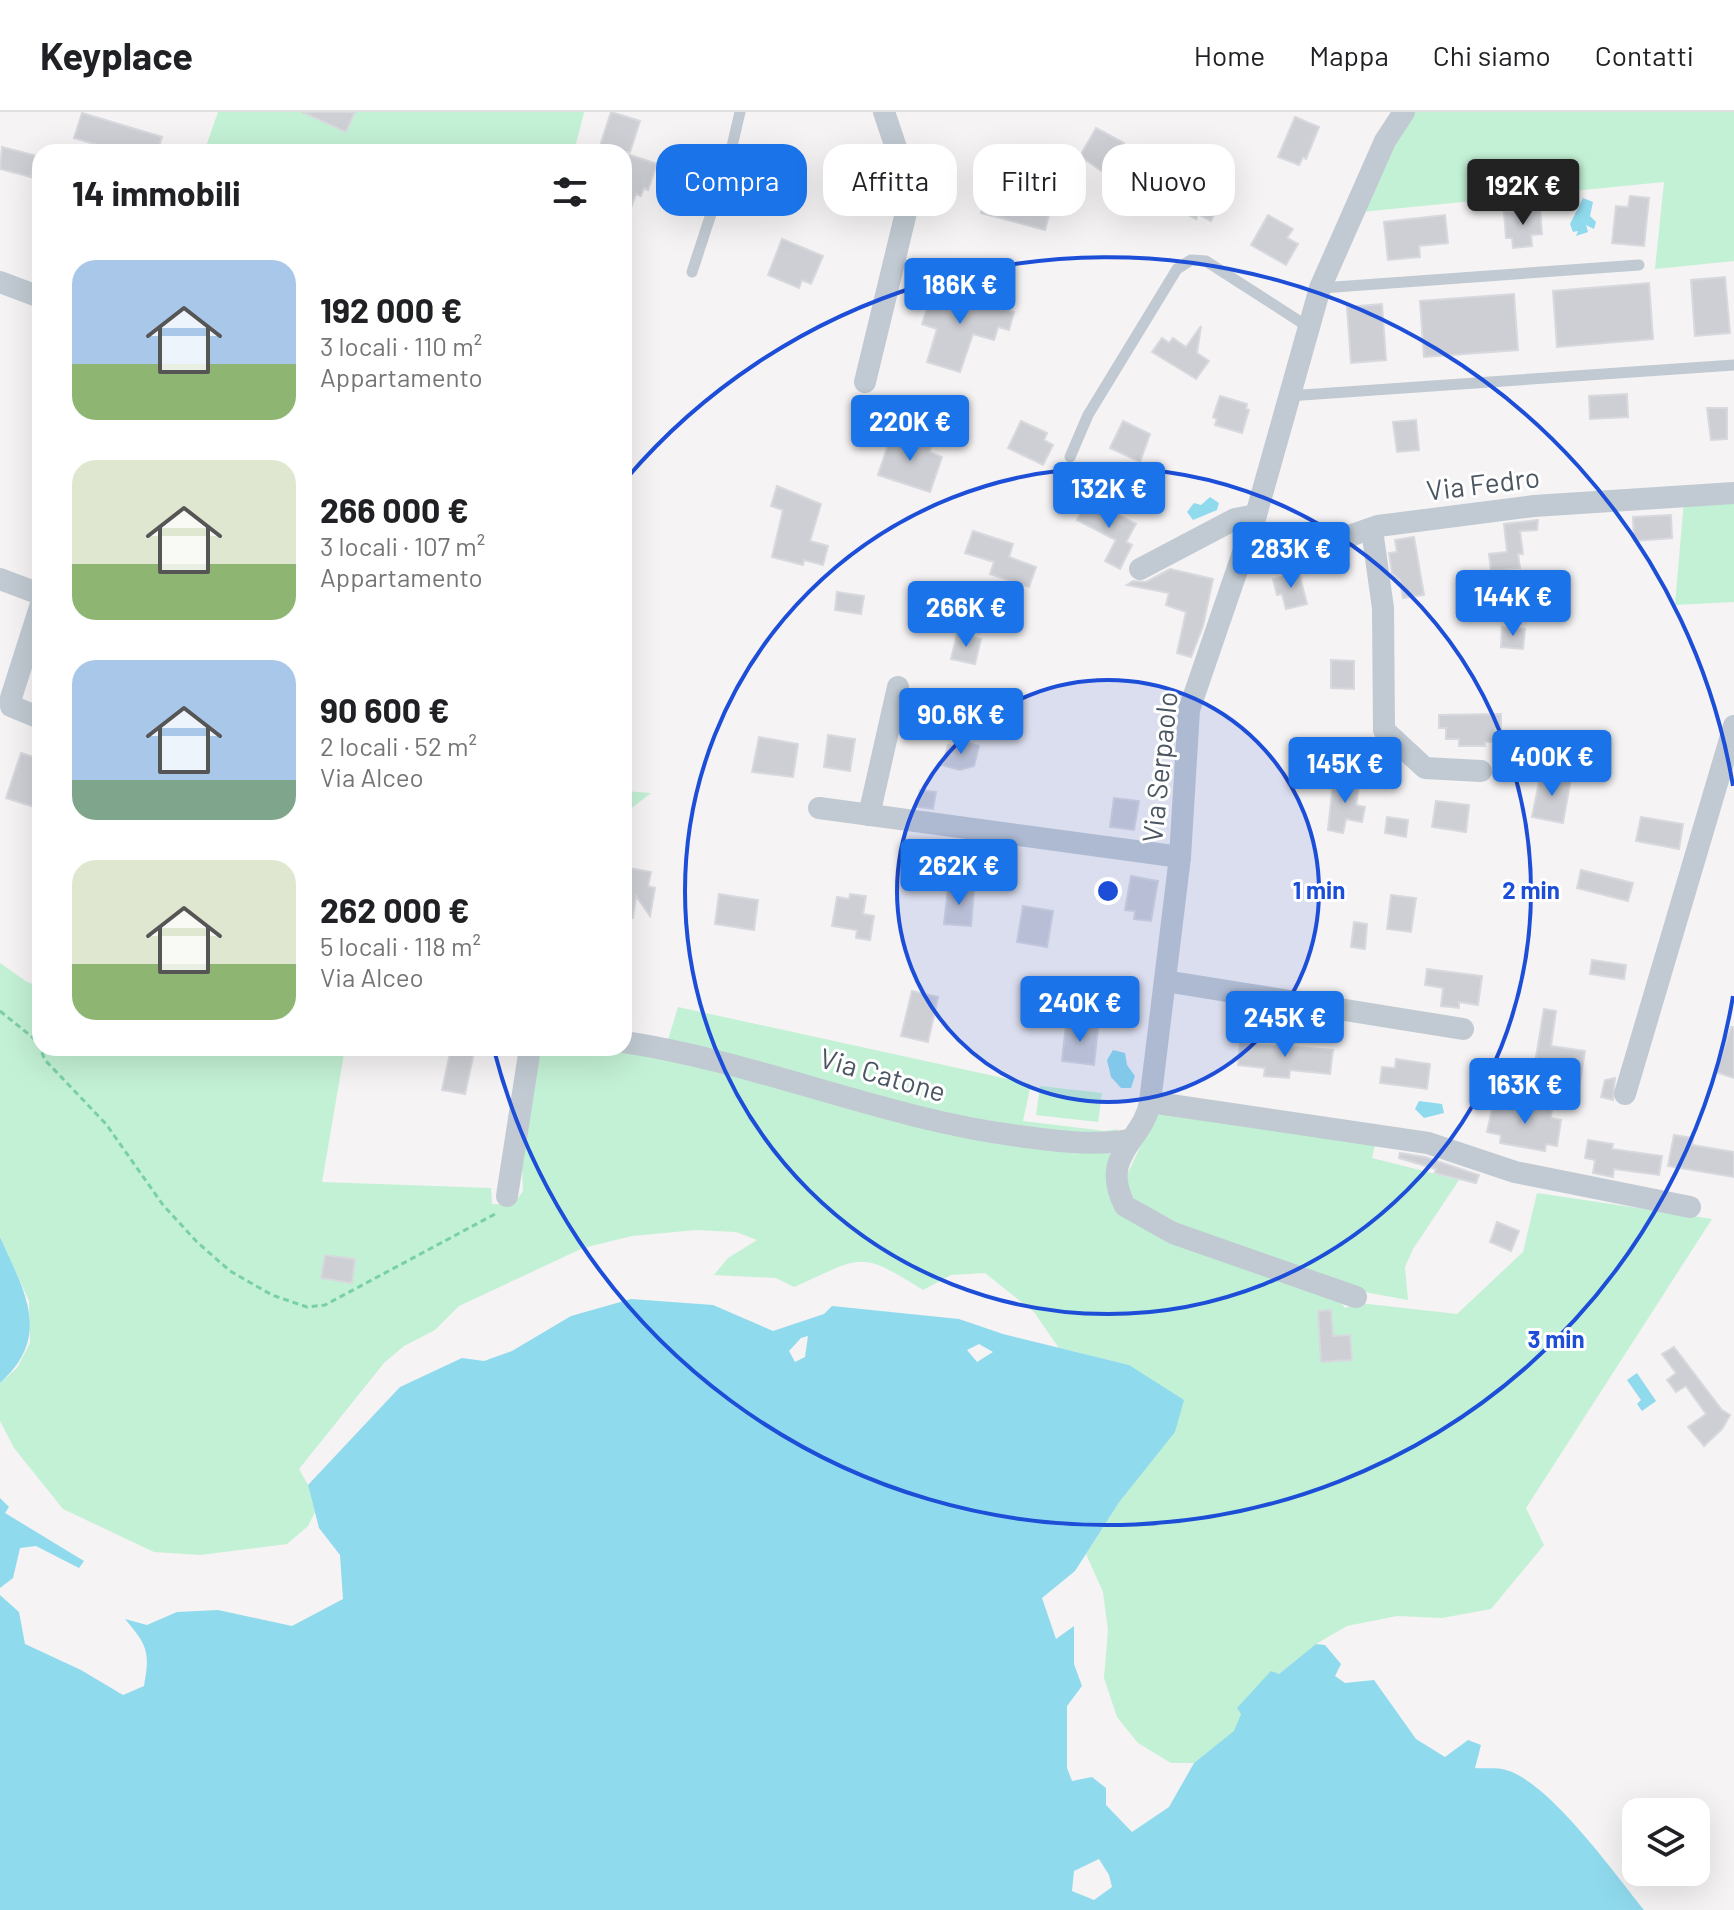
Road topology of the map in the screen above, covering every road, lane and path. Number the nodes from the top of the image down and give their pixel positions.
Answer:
1 (740, 112) edge
2 (884, 112) edge
3 (1404, 112) edge
4 (1639, 265) dead end
5 (692, 272) dead end
6 (0, 282) edge
7 (1320, 288) junction
8 (32, 294) edge
9 (1307, 326) junction
10 (1734, 365) edge
11 (865, 382) dead end
12 (1288, 396) junction
13 (1070, 457) dead end
14 (1734, 493) edge
15 (1256, 515) junction
16 (1372, 530) junction
17 (1246, 548) junction
18 (1140, 569) dead end
19 (0, 579) edge
20 (32, 591) edge
21 (32, 632) edge
22 (898, 687) dead end
23 (32, 715) edge
24 (1734, 726) edge
25 (1481, 771) dead end
26 (819, 808) dead end
27 (869, 815) junction
28 (1180, 857) junction
29 (1165, 981) junction
30 (0, 1011) edge
31 (1463, 1029) dead end
32 (32, 1037) edge
33 (632, 1044) edge
34 (43, 1056) edge
35 (529, 1056) edge
36 (1625, 1094) dead end
37 (1150, 1102) junction
38 (1128, 1140) junction
39 (507, 1196) joint
40 (1690, 1207) dead end
41 (1356, 1297) dead end

1 - 5 lane
2 - 11 street
3 - 7 street, Via Serpaolo
4 - 7 lane
6 - 8 street
7 - 9 street, Via Serpaolo
9 - 12 street, Via Serpaolo
9 - 13 lane
10 - 12 lane
12 - 15 street, Via Serpaolo
14 - 16 street, Via Fedro
15 - 17 street, Via Serpaolo
15 - 18 street
16 - 17 street, Via Fedro
16 - 25 street
17 - 28 street, Via Serpaolo
19 - 20 street
21 - 23 street
22 - 27 street
24 - 36 street
26 - 27 street
27 - 28 street
28 - 29 street, Via Serpaolo
29 - 31 street
29 - 37 street, Via Serpaolo
30 - 32 path
33 - 38 street, Via Catone
34 - 39 path
35 - 39 street
37 - 38 street, Via Serpaolo
37 - 40 street
38 - 41 street, Via Serpaolo

